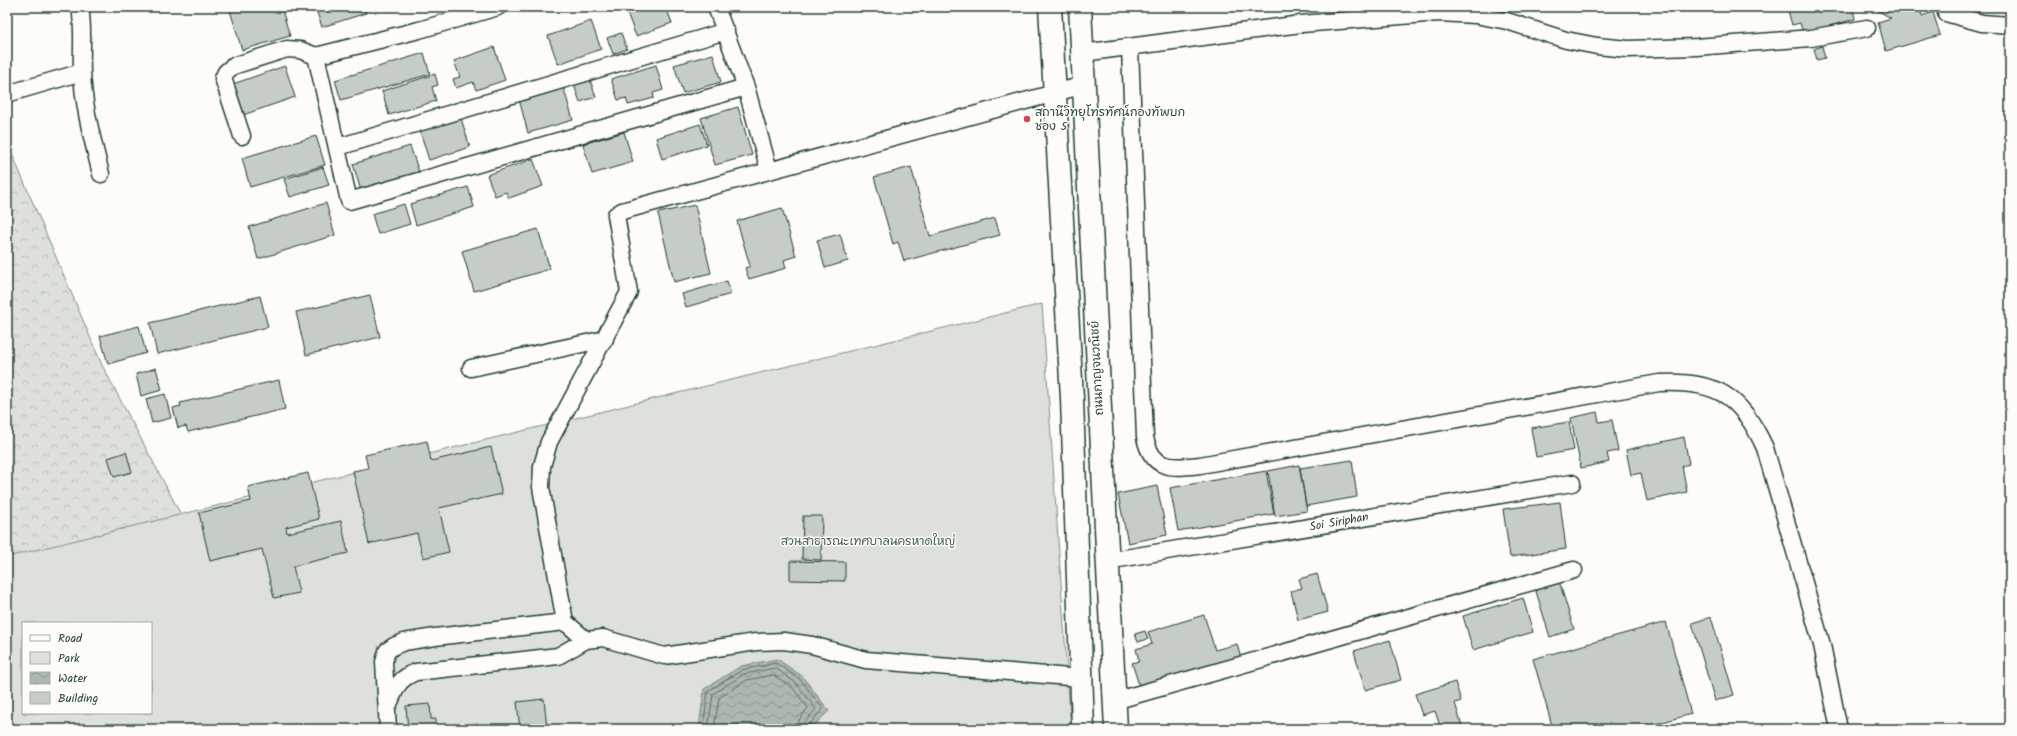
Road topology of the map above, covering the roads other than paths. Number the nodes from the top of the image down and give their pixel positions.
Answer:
1 (80, 7) edge
2 (498, 7) edge
3 (716, 7) edge
4 (1050, 7) edge
5 (1080, 7) edge
6 (1946, 13) dead end
7 (2010, 25) edge
8 (1867, 28) dead end
9 (726, 31) junction
10 (1130, 48) junction
11 (1083, 53) junction
12 (316, 56) junction
13 (82, 72) junction
14 (1084, 85) junction
15 (746, 87) junction
16 (1056, 92) junction
17 (7, 94) edge
18 (242, 136) dead end
19 (338, 146) junction
20 (769, 170) junction
21 (101, 174) dead end
22 (605, 339) junction
23 (471, 368) dead end
24 (1572, 483) dead end
25 (1107, 561) junction
26 (1574, 570) dead end
27 (564, 622) junction
28 (586, 640) junction
29 (1081, 678) junction
30 (1114, 702) junction
31 (388, 706) junction
32 (388, 729) edge
33 (1083, 729) edge
34 (1116, 729) edge
35 (1839, 729) edge

1 - 13 street
2 - 12 street
3 - 9 street
4 - 16 main road
5 - 11 main road, ถนนกาญจนวณิชย์
6 - 7 street
8 - 10 street
9 - 15 street
9 - 19 street
10 - 11 street
10 - 35 street
11 - 14 main road, ถนนกาญจนวณิชย์
12 - 18 street
12 - 19 street
13 - 17 street
13 - 21 street
14 - 16 street
14 - 25 main road, ถนนกาญจนวณิชย์
15 - 19 street
15 - 20 street
16 - 20 street
16 - 29 main road
20 - 22 street
22 - 23 street
22 - 27 street
24 - 25 street, Soi Siriphan
25 - 30 main road, ถนนกาญจนวณิชย์
26 - 30 street
27 - 28 street
27 - 31 street
28 - 29 street
28 - 31 street
29 - 33 main road
30 - 34 main road, ถนนกาญจนวณิชย์
31 - 32 street

